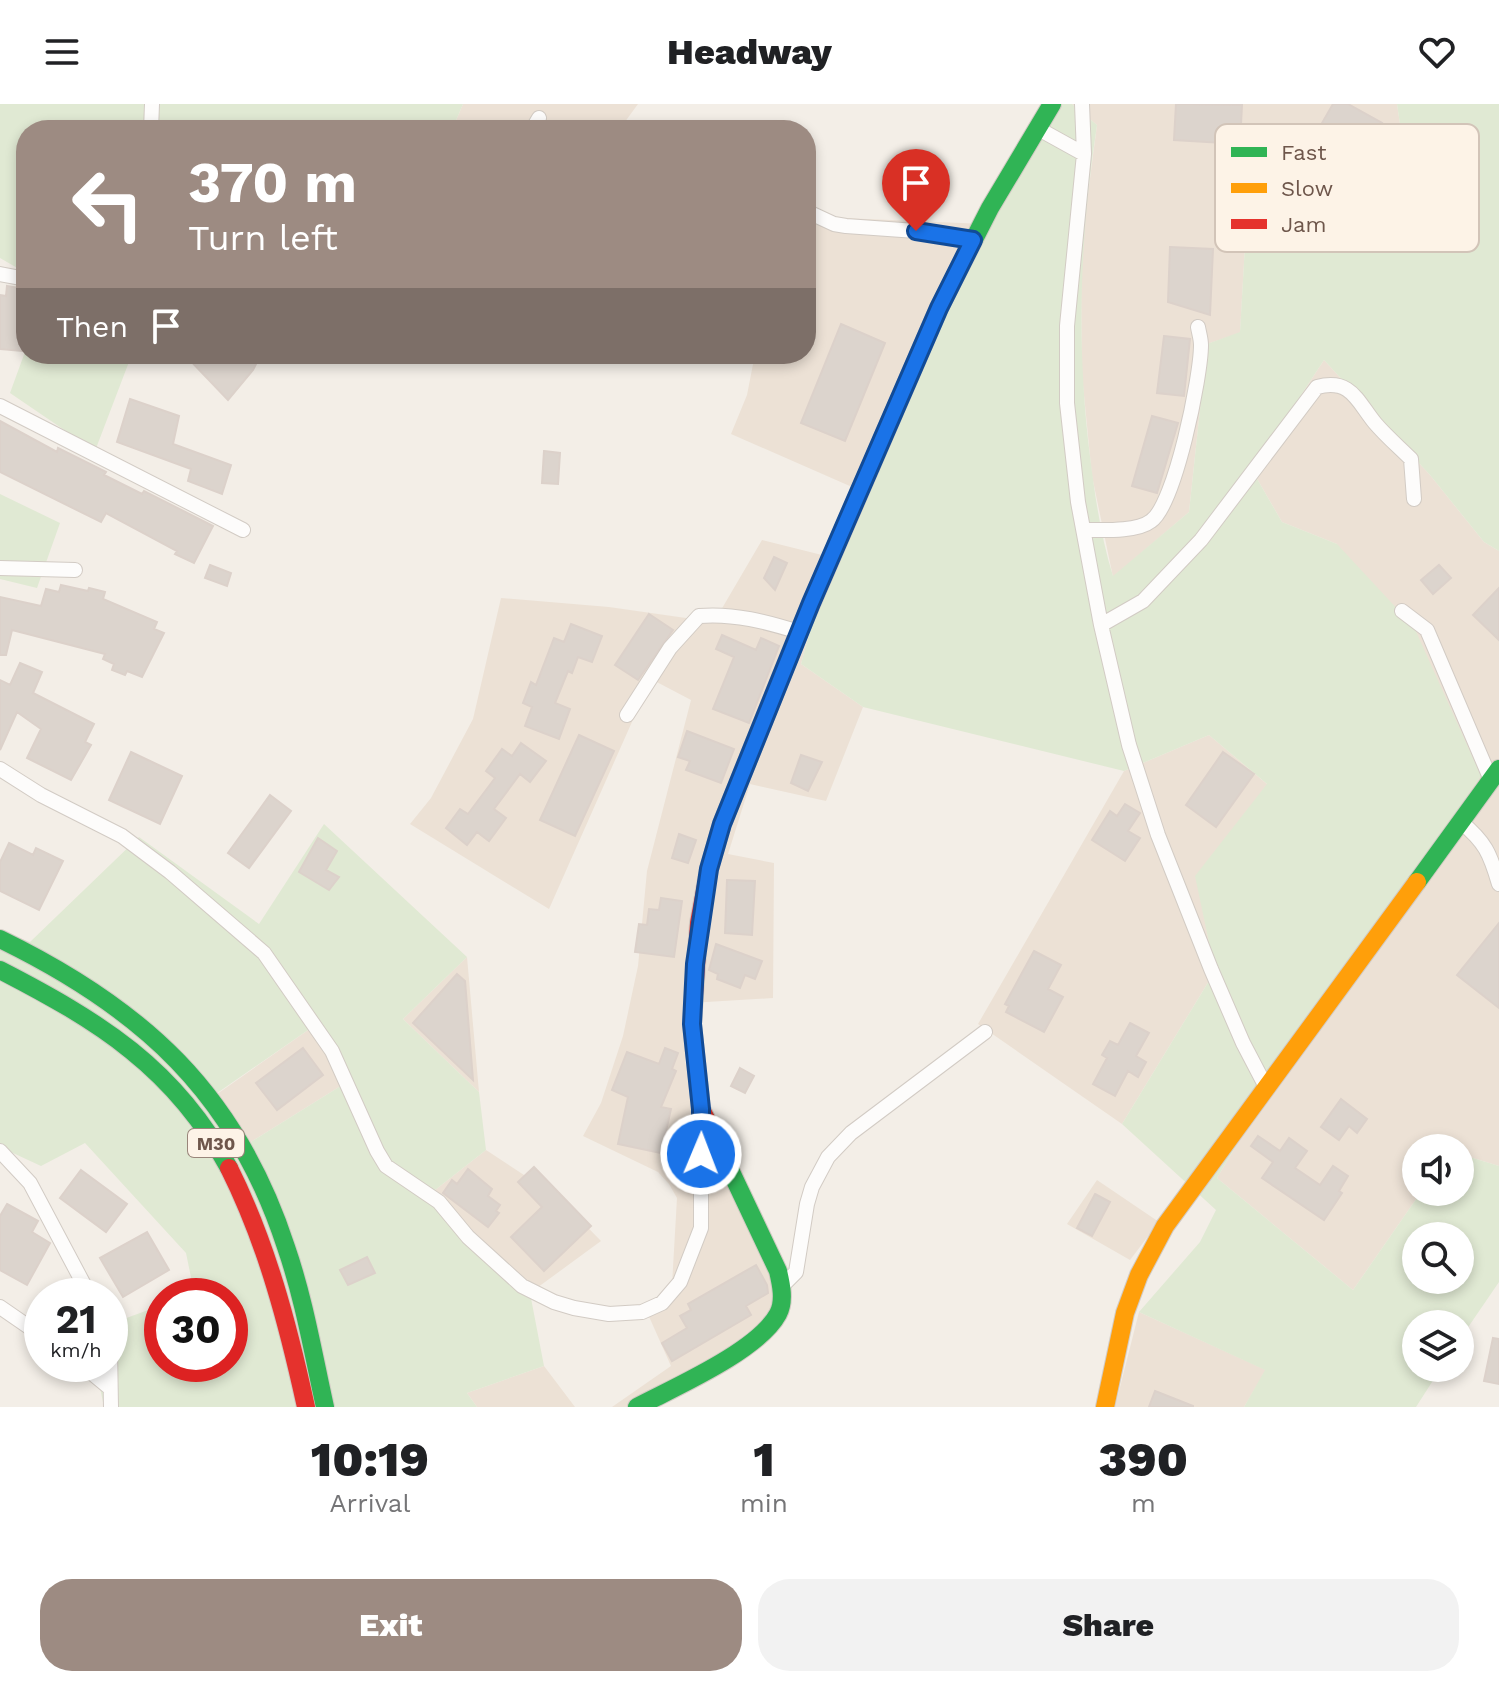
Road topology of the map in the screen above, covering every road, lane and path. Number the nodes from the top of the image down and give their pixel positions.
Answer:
1 (1052, 104) edge
2 (1082, 104) edge
3 (1037, 128) junction
4 (1084, 154) junction
5 (816, 216) edge
6 (973, 240) junction
7 (1198, 327) dead end
8 (0, 406) edge
9 (1414, 499) dead end
10 (243, 530) dead end
11 (1084, 530) junction
12 (0, 568) edge
13 (75, 570) dead end
14 (1402, 611) dead end
15 (1101, 625) junction
16 (799, 632) junction
17 (627, 715) dead end
18 (0, 769) edge
19 (1495, 774) edge
20 (1461, 822) junction
21 (1499, 884) edge
22 (0, 939) edge
23 (0, 970) edge
24 (985, 1032) dead end
25 (1266, 1087) junction
26 (701, 1109) junction
27 (0, 1151) edge
28 (80, 1278) edge
29 (782, 1286) junction
30 (0, 1307) edge
31 (24, 1324) edge
32 (298, 1369) junction
33 (103, 1382) edge
34 (110, 1382) edge
35 (110, 1388) junction
36 (111, 1407) edge
37 (288, 1407) edge
38 (306, 1407) edge
39 (325, 1407) edge
40 (637, 1407) edge
41 (1105, 1407) edge

1 - 3 main road
2 - 4 street
3 - 4 street
3 - 6 main road
4 - 11 street
5 - 6 street
6 - 16 main road
7 - 11 street
8 - 10 street
9 - 15 street
11 - 15 street
12 - 13 street
14 - 19 street
15 - 25 street
16 - 17 street
16 - 26 main road
18 - 26 street
19 - 20 main road
20 - 21 street
20 - 25 main road
22 - 39 main road, M30
23 - 32 main road, M30
24 - 29 street
25 - 41 main road
26 - 29 main road
27 - 28 street
29 - 40 main road
30 - 31 street
32 - 37 main road
32 - 38 main road, M30
33 - 35 street
34 - 35 street
35 - 36 street

